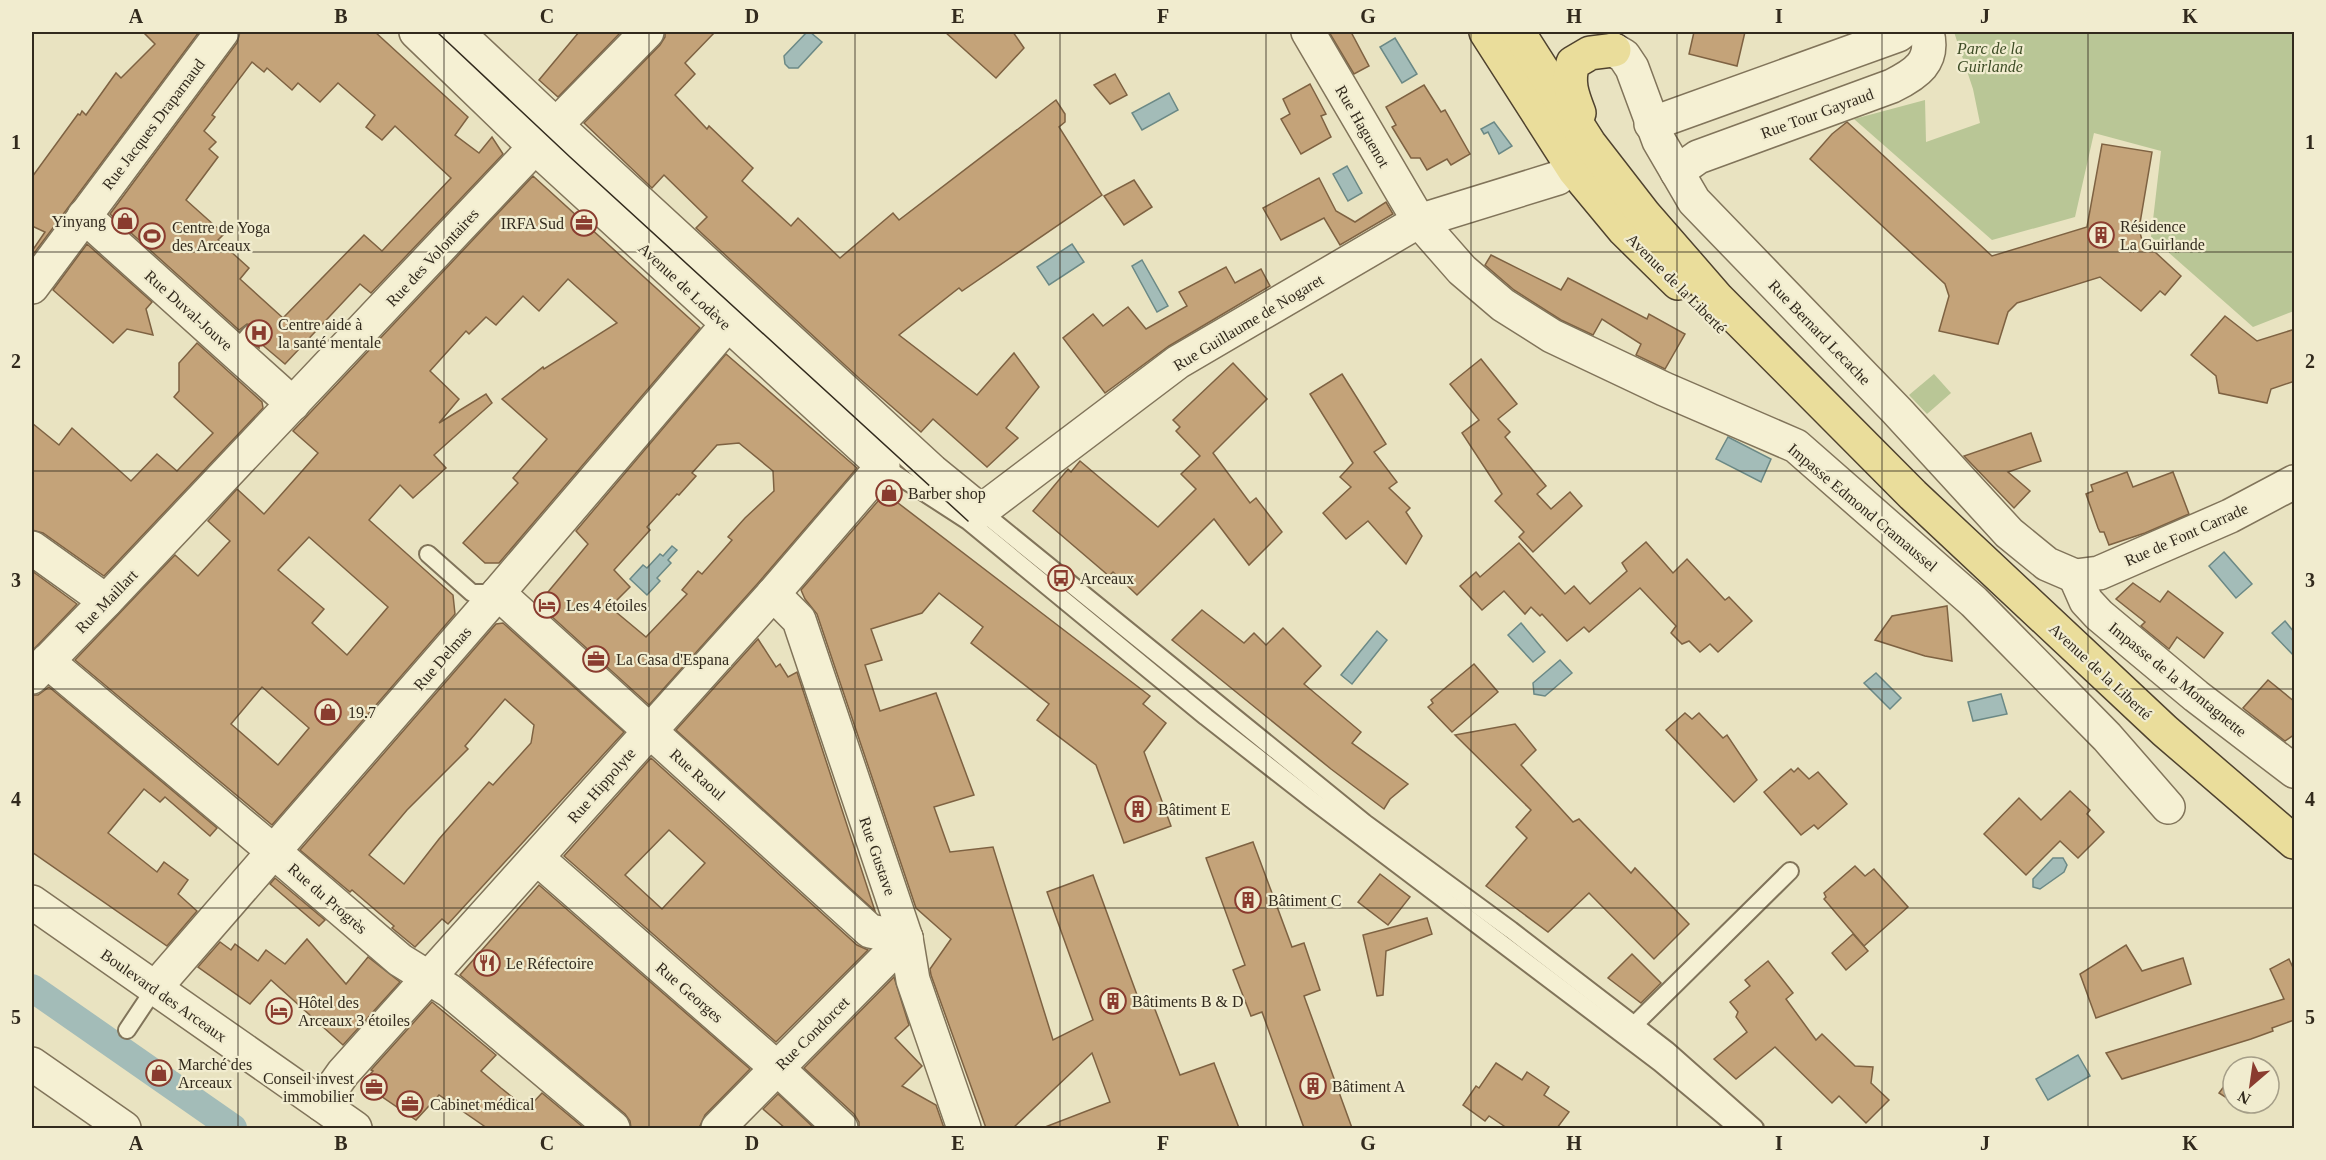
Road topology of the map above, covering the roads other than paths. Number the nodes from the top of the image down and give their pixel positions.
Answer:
1 (222, 32) edge
2 (416, 32) edge
3 (457, 32) edge
4 (646, 32) edge
5 (1308, 32) edge
6 (1486, 32) edge
7 (1518, 32) edge
8 (1575, 32) edge
9 (1902, 32) edge
10 (1927, 32) edge
11 (1614, 50) junction
12 (1651, 124) junction
13 (545, 136) junction
14 (1589, 143) junction
15 (1677, 172) junction
16 (1558, 178) dead end
17 (84, 216) junction
18 (1419, 221) junction
19 (32, 287) edge
20 (727, 325) junction
21 (293, 404) junction
22 (882, 466) junction
23 (2295, 482) edge
24 (1913, 495) junction
25 (975, 516) junction
26 (180, 524) joint
27 (32, 548) edge
28 (428, 554) dead end
29 (2075, 576) junction
30 (498, 593) junction
31 (773, 594) junction
32 (106, 601) junction
33 (39, 669) edge
34 (650, 730) junction
35 (2295, 771) edge
36 (2168, 807) dead end
37 (2295, 842) edge
38 (273, 851) junction
39 (537, 858) junction
40 (1790, 871) dead end
41 (32, 902) edge
42 (906, 938) junction
43 (428, 978) junction
44 (155, 988) junction
45 (127, 1030) dead end
46 (1629, 1030) junction
47 (32, 1064) edge
48 (777, 1068) junction
49 (321, 1104) junction
50 (124, 1128) edge
51 (355, 1128) edge
52 (613, 1128) edge
53 (718, 1128) edge
54 (841, 1128) edge
55 (964, 1128) edge
56 (1738, 1128) edge
57 (1755, 1128) edge

1 - 17 street, Rue Jacques Draparnaud
2 - 13 street, Avenue de Lodève
3 - 13 street
4 - 13 street, Rue des Volontaires
5 - 18 street, Rue Haguenot
6 - 24 main road, Avenue de la Liberté
7 - 14 main road, Avenue de la Liberté
8 - 11 main road
9 - 12 street
10 - 15 street, Rue Tour Gayraud
11 - 12 street, Rue Bernard Lecache
11 - 14 main road
12 - 15 street, Rue Bernard Lecache
13 - 20 street, Avenue de Lodève
13 - 21 street, Rue des Volontaires
13 - 25 street
14 - 24 main road, Avenue de la Liberté
15 - 29 street, Rue Bernard Lecache
16 - 18 street, Rue Guillaume de Nogaret
17 - 19 street, Rue Jacques Draparnaud
17 - 21 street, Rue Duval-Jouve
18 - 25 street, Rue Guillaume de Nogaret
18 - 36 street, Impasse Edmond Cramaussel
20 - 22 street, Avenue de Lodève
20 - 30 street, Rue Delmas
21 - 26 street, Rue des Volontaires
22 - 25 lane, Avenue de Lodève
22 - 31 street, Rue Hippolyte
23 - 29 street, Rue de Font Carrade
24 - 37 main road, Avenue de la Liberté
25 - 46 lane, Avenue de Lodève
26 - 32 street, Rue Maillart
27 - 32 street
28 - 30 lane
29 - 35 street, Impasse de la Montagnette
30 - 34 street, Rue Raoul
30 - 38 street, Rue Delmas
31 - 34 street, Rue Hippolyte
31 - 42 street, Rue Gustave
32 - 33 street, Rue Maillart
33 - 38 street, Rue du Progrès
34 - 39 street, Rue Hippolyte
34 - 42 street, Rue Raoul
38 - 43 street, Rue du Progrès
38 - 44 street, Rue Delmas
39 - 43 street, Rue Hippolyte
39 - 48 street, Rue Georges
40 - 46 lane
41 - 44 street, Boulevard des Arceaux
42 - 48 street, Rue Condorcet
42 - 55 street, Rue Gustave
43 - 49 street, Rue Hippolyte
43 - 52 street, Rue du Progrès
44 - 45 lane
44 - 49 street, Boulevard des Arceaux
46 - 56 lane
46 - 57 lane
47 - 50 street
48 - 53 street, Rue Condorcet
48 - 54 street, Rue Georges
49 - 51 street, Boulevard des Arceaux

